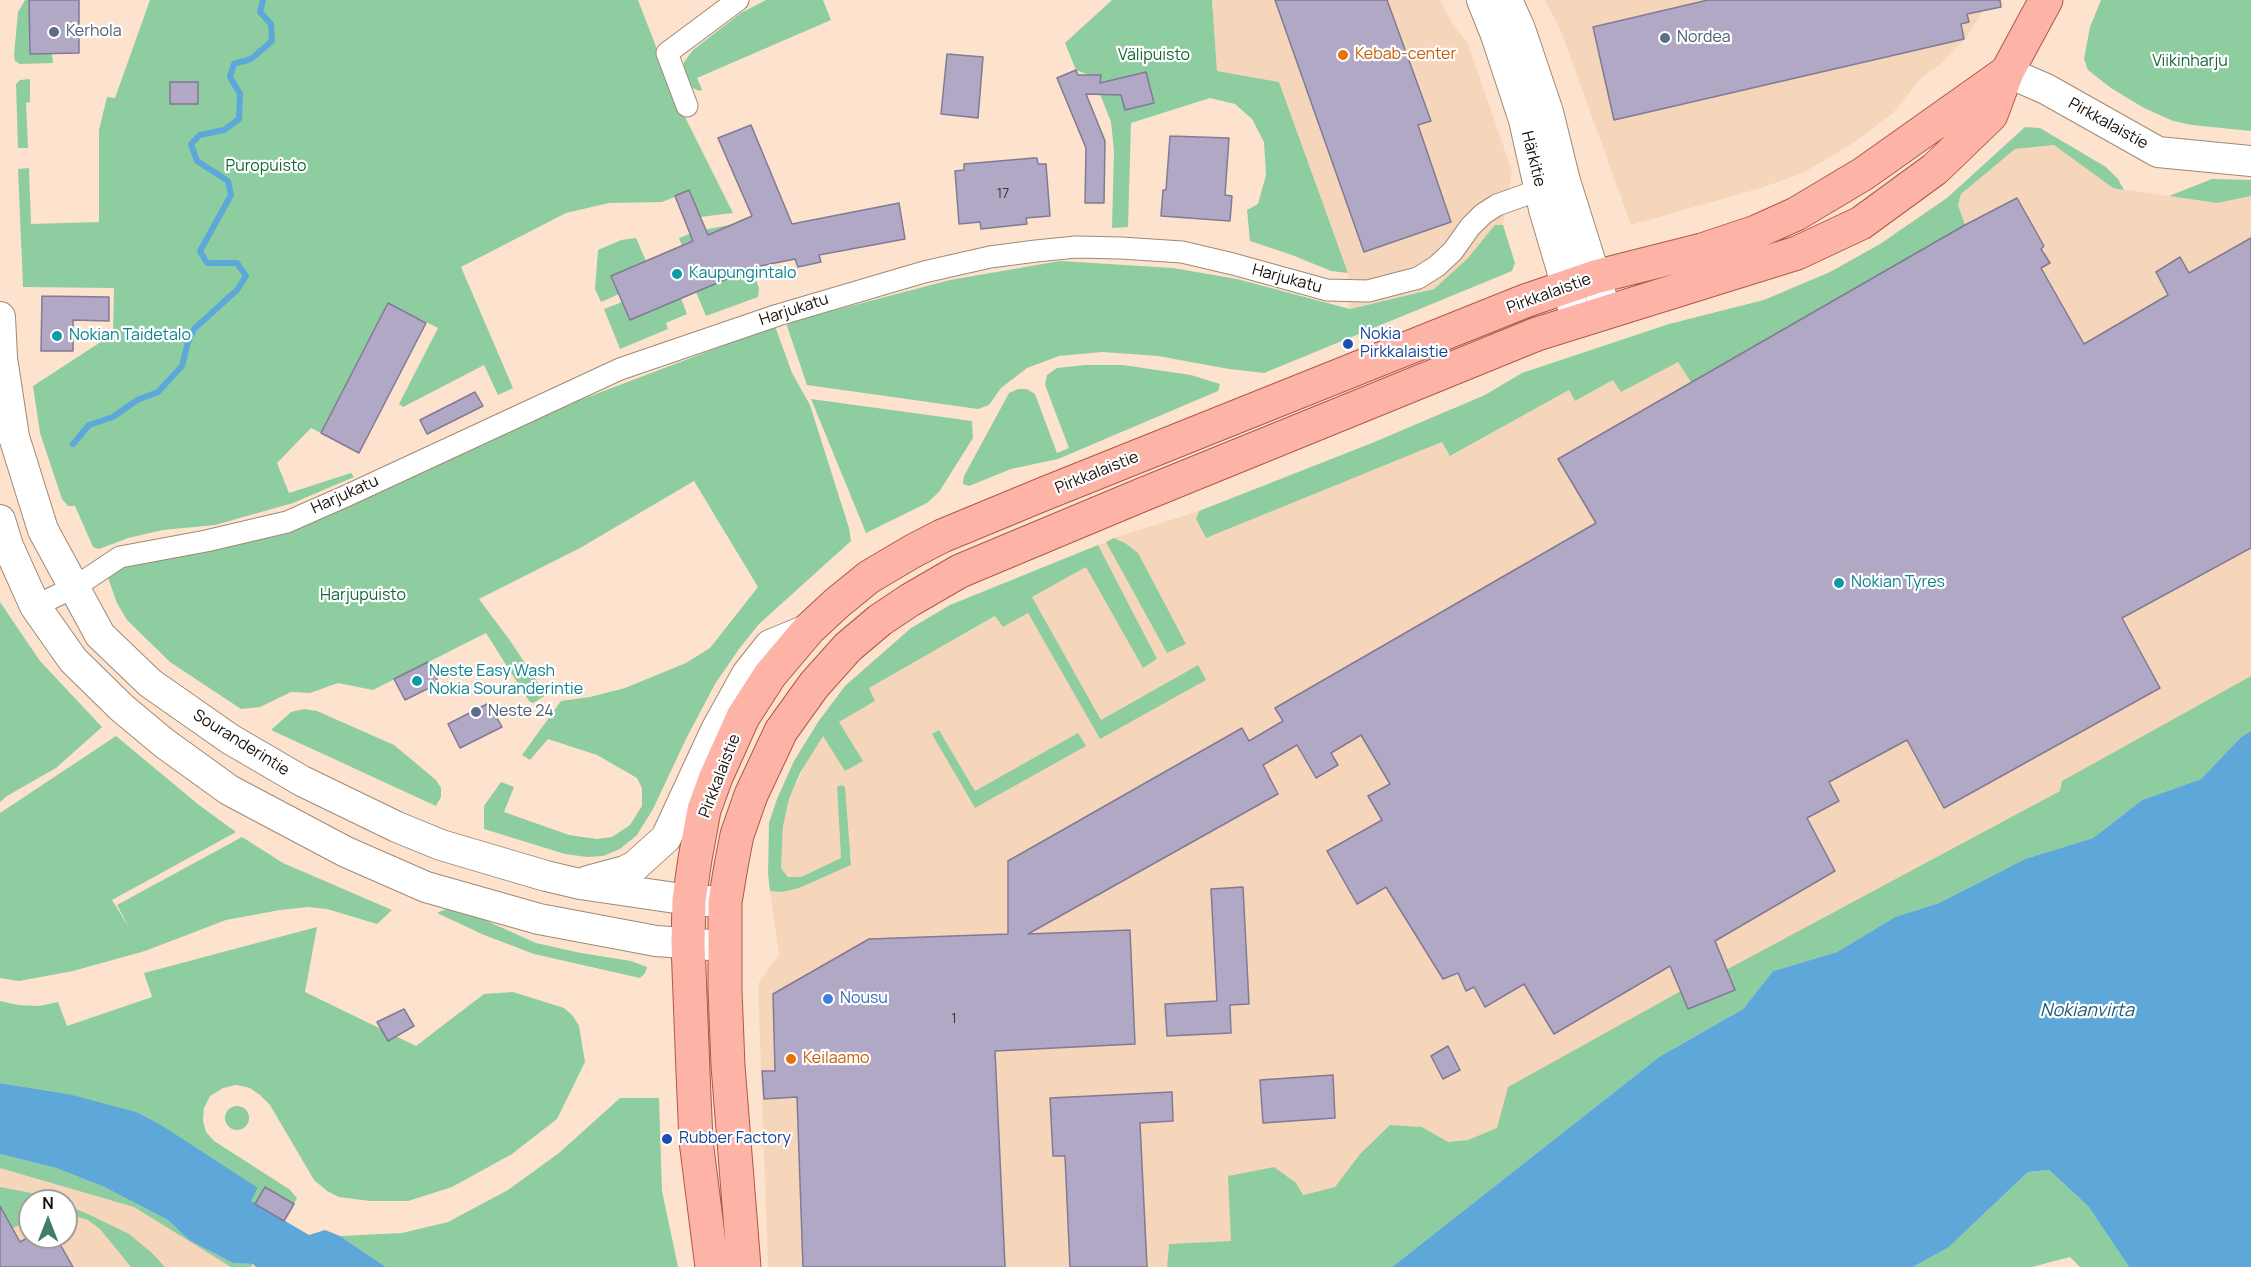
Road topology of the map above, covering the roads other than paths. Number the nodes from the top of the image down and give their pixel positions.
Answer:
1 (738, 0) edge
2 (1482, 0) edge
3 (1508, 0) edge
4 (2046, 0) edge
5 (2007, 72) junction
6 (687, 106) dead end
7 (2251, 161) edge
8 (1553, 185) junction
9 (1581, 282) junction
10 (1592, 316) junction
11 (0, 317) edge
12 (0, 520) edge
13 (75, 587) junction
14 (34, 606) junction
15 (809, 629) junction
16 (580, 884) junction
17 (689, 900) junction
18 (725, 902) junction
19 (688, 944) junction
20 (724, 946) junction
21 (712, 1267) edge
22 (744, 1267) edge

1 - 6 street
2 - 8 street, Härkitie
3 - 8 street, Härkitie
4 - 5 main road
5 - 7 street, Pirkkalaistie
5 - 9 main road, Pirkkalaistie
5 - 10 main road, Pirkkalaistie
8 - 9 street, Härkitie
8 - 13 street, Harjukatu
9 - 10 street, Härkitie
9 - 15 main road, Pirkkalaistie
10 - 18 main road, Pirkkalaistie
11 - 13 street, Souranderintie
12 - 14 street
13 - 14 street, Harjukatu
13 - 16 street, Souranderintie
14 - 19 street
15 - 16 street
15 - 17 main road, Pirkkalaistie
16 - 17 street, Souranderintie
17 - 18 street, Souranderintie
17 - 19 main road, Pirkkalaistie
18 - 20 main road, Pirkkalaistie
19 - 20 street
19 - 21 main road, Pirkkalaistie
20 - 22 main road, Pirkkalaistie

